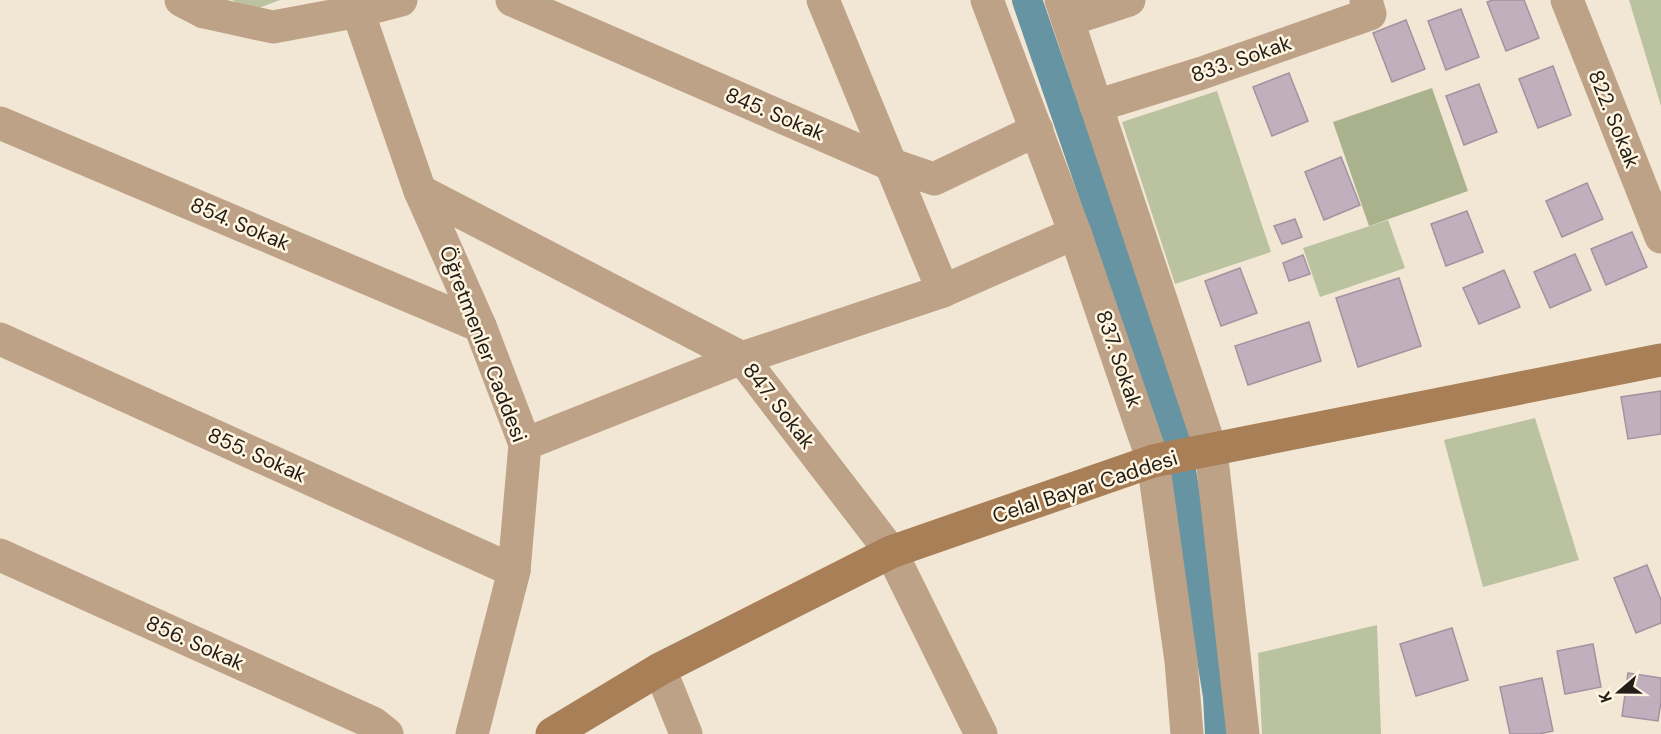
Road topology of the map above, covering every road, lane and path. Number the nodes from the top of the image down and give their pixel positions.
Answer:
1 (181, 0) edge
2 (401, 0) edge
3 (512, 0) edge
4 (823, 0) edge
5 (987, 0) edge
6 (1130, 0) edge
7 (1366, 0) edge
8 (1567, 0) edge
9 (356, 6) edge
10 (1065, 10) edge
11 (1096, 106) junction
12 (0, 123) edge
13 (1037, 130) junction
14 (890, 164) junction
15 (420, 191) junction
16 (1075, 233) junction
17 (1661, 237) edge
18 (943, 291) junction
19 (480, 326) junction
20 (0, 339) edge
21 (742, 358) junction
22 (1661, 360) edge
23 (525, 444) junction
24 (1211, 450) junction
25 (1153, 460) junction
26 (891, 552) junction
27 (0, 555) edge
28 (514, 571) junction
29 (660, 669) junction
30 (387, 734) edge
31 (472, 734) edge
32 (552, 734) edge
33 (686, 734) edge
34 (981, 734) edge
35 (1187, 734) edge
36 (1243, 734) edge

1 - 9 street
2 - 9 street
3 - 14 street, 845. Sokak
4 - 14 street
5 - 13 street, 837. Sokak
6 - 10 street
7 - 11 street, 833. Sokak
8 - 17 street, 822. Sokak
9 - 15 street, Öğretmenler Caddesi
10 - 11 street
11 - 24 street
12 - 19 street, 854. Sokak
13 - 14 street, 845. Sokak
13 - 16 street, 837. Sokak
14 - 18 street
15 - 19 street, Öğretmenler Caddesi
15 - 21 street, 847. Sokak
16 - 18 street
16 - 25 street, 837. Sokak
18 - 21 street
19 - 23 street, Öğretmenler Caddesi
20 - 28 street, 855. Sokak
21 - 23 street
21 - 26 street, 847. Sokak
22 - 24 street, Celal Bayar Caddesi
23 - 28 street, Öğretmenler Caddesi
24 - 25 street, Celal Bayar Caddesi
24 - 36 street
25 - 26 street, Celal Bayar Caddesi
25 - 35 street, 837. Sokak
26 - 29 street, Celal Bayar Caddesi
26 - 34 street, 847. Sokak
27 - 30 street, 856. Sokak
28 - 31 street, Öğretmenler Caddesi
29 - 32 street, Celal Bayar Caddesi
29 - 33 street

